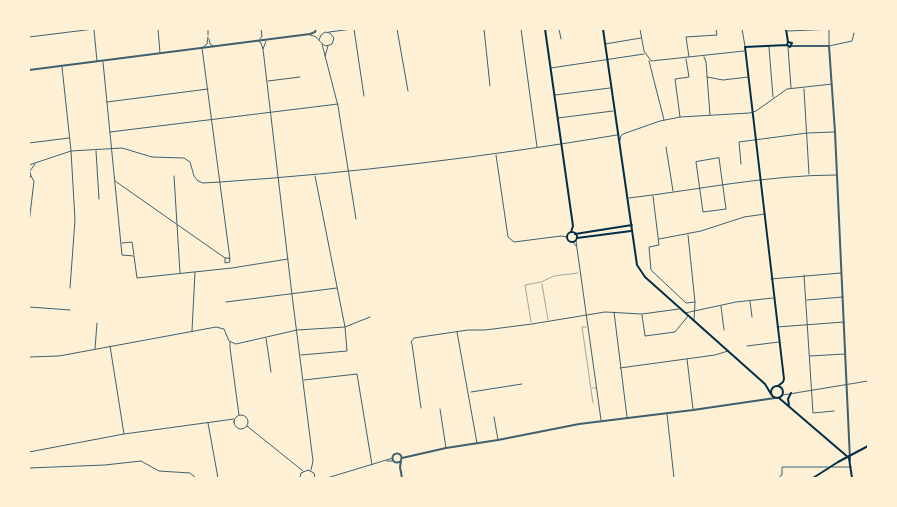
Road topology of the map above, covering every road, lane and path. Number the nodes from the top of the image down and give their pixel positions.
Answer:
1 (94, 29) edge
2 (158, 29) edge
3 (208, 29) edge
4 (261, 29) edge
5 (316, 29) edge
6 (322, 29) edge
7 (354, 29) edge
8 (397, 29) edge
9 (484, 29) edge
10 (521, 29) edge
11 (545, 29) edge
12 (559, 29) edge
13 (602, 29) edge
14 (640, 29) edge
15 (716, 29) edge
16 (742, 29) edge
17 (829, 29) edge
18 (834, 29) edge
19 (855, 29) edge
20 (787, 30) edge
21 (339, 31) junction
22 (324, 32) junction
23 (328, 32) junction
24 (310, 34) junction
25 (333, 36) junction
26 (29, 37) edge
27 (208, 37) junction
28 (642, 38) junction
29 (561, 39) dead end
30 (268, 40) junction
31 (319, 40) junction
32 (257, 41) junction
33 (788, 42) junction
34 (322, 44) junction
35 (605, 44) junction
36 (216, 46) junction
37 (328, 46) junction
38 (768, 46) junction
39 (789, 46) junction
40 (829, 46) junction
41 (745, 47) junction
42 (202, 48) junction
43 (263, 49) junction
44 (746, 51) junction
45 (160, 54) junction
46 (645, 54) junction
47 (703, 56) junction
48 (325, 57) junction
49 (686, 58) junction
50 (689, 58) junction
51 (607, 60) junction
52 (649, 60) junction
53 (103, 61) junction
54 (97, 62) junction
55 (62, 66) junction
56 (550, 68) junction
57 (29, 70) edge
58 (300, 77) dead end
59 (708, 77) junction
60 (748, 77) junction
61 (267, 81) junction
62 (832, 84) junction
63 (490, 86) dead end
64 (804, 87) junction
65 (611, 88) junction
66 (792, 88) junction
67 (208, 89) junction
68 (408, 91) dead end
69 (554, 95) junction
70 (364, 96) dead end
71 (773, 98) junction
72 (107, 102) junction
73 (338, 104) junction
74 (614, 111) junction
75 (753, 112) junction
76 (271, 113) junction
77 (710, 115) junction
78 (680, 117) junction
79 (557, 118) junction
80 (212, 120) junction
81 (664, 120) junction
82 (617, 127) junction
83 (109, 132) junction
84 (835, 132) junction
85 (807, 133) junction
86 (623, 134) junction
87 (618, 135) junction
88 (69, 138) junction
89 (757, 140) junction
90 (29, 143) edge
91 (619, 143) junction
92 (561, 145) junction
93 (666, 147) dead end
94 (537, 148) junction
95 (111, 149) junction
96 (96, 150) junction
97 (71, 151) junction
98 (496, 154) junction
99 (36, 163) junction
100 (741, 164) dead end
101 (29, 165) edge
102 (29, 171) edge
103 (348, 172) junction
104 (315, 175) junction
105 (809, 175) junction
106 (837, 175) junction
107 (31, 176) junction
108 (174, 176) dead end
109 (279, 178) junction
110 (761, 179) junction
111 (29, 180) edge
112 (114, 180) junction
113 (220, 182) junction
114 (723, 185) junction
115 (700, 188) junction
116 (673, 192) junction
117 (653, 195) junction
118 (628, 198) junction
119 (99, 199) dead end
120 (765, 214) junction
121 (356, 219) dead end
122 (29, 223) edge
123 (177, 224) junction
124 (632, 225) junction
125 (632, 230) junction
126 (571, 232) junction
127 (575, 234) junction
128 (688, 234) junction
129 (567, 237) junction
130 (659, 239) junction
131 (575, 240) junction
132 (121, 243) junction
133 (134, 256) junction
134 (225, 258) junction
135 (288, 259) junction
136 (230, 260) junction
137 (224, 262) junction
138 (232, 268) junction
139 (225, 269) junction
140 (195, 271) junction
141 (580, 272) junction
142 (180, 273) junction
143 (841, 273) junction
144 (804, 275) junction
145 (771, 279) junction
146 (542, 282) junction
147 (70, 288) dead end
148 (337, 288) junction
149 (292, 295) junction
150 (843, 297) junction
151 (773, 298) junction
152 (806, 300) junction
153 (750, 301) junction
154 (226, 302) dead end
155 (695, 302) junction
156 (721, 306) junction
157 (29, 307) edge
158 (680, 309) junction
159 (70, 310) dead end
160 (614, 311) junction
161 (695, 311) junction
162 (684, 313) junction
163 (642, 314) junction
164 (586, 315) junction
165 (688, 316) junction
166 (370, 317) dead end
167 (752, 318) dead end
168 (549, 321) junction
169 (694, 322) junction
170 (844, 322) junction
171 (97, 323) dead end
172 (532, 324) junction
173 (808, 325) junction
174 (587, 326) junction
175 (776, 327) junction
176 (345, 328) junction
177 (297, 330) junction
178 (724, 330) dead end
179 (192, 331) junction
180 (457, 332) junction
181 (266, 337) junction
182 (230, 342) junction
183 (779, 342) junction
184 (110, 346) junction
185 (747, 346) dead end
186 (94, 349) junction
187 (728, 351) junction
188 (846, 354) junction
189 (301, 355) junction
190 (810, 356) junction
191 (29, 357) edge
192 (687, 358) junction
193 (620, 368) junction
194 (271, 372) dead end
195 (304, 380) junction
196 (868, 381) edge
197 (522, 384) dead end
198 (765, 384) junction
199 (847, 384) junction
200 (778, 386) junction
201 (774, 387) junction
202 (596, 388) junction
203 (591, 389) junction
204 (812, 389) junction
205 (469, 392) junction
206 (789, 393) junction
207 (772, 394) junction
208 (780, 396) junction
209 (764, 399) junction
210 (593, 403) dead end
211 (789, 405) junction
212 (421, 408) dead end
213 (440, 409) dead end
214 (693, 410) junction
215 (834, 411) dead end
216 (667, 413) junction
217 (239, 415) junction
218 (494, 416) dead end
219 (234, 418) junction
220 (627, 418) junction
221 (601, 421) junction
222 (208, 422) junction
223 (247, 426) junction
224 (124, 434) junction
225 (498, 440) junction
226 (478, 444) junction
227 (868, 446) edge
228 (446, 448) junction
229 (29, 452) edge
230 (401, 458) junction
231 (394, 460) junction
232 (850, 460) junction
233 (372, 465) junction
234 (400, 467) junction
235 (851, 467) junction
236 (29, 468) edge
237 (311, 470) junction
238 (303, 471) junction
239 (196, 478) edge
240 (218, 478) edge
241 (300, 478) edge
242 (315, 478) edge
243 (327, 478) edge
244 (402, 478) edge
245 (674, 478) edge
246 (778, 478) edge
247 (813, 478) edge
248 (852, 478) edge

1 - 26 street
1 - 54 street
2 - 45 street
3 - 27 street
4 - 32 street
5 - 24 street
6 - 22 street
7 - 21 street
7 - 70 street
8 - 68 street
9 - 63 street
10 - 94 street
11 - 56 main road
12 - 29 street
13 - 35 main road
14 - 28 street
15 - 50 street
16 - 41 street
17 - 18 street
17 - 20 street
17 - 40 street
19 - 40 street
20 - 33 main road
21 - 23 street
21 - 25 street
22 - 23 street
22 - 31 street
23 - 25 street
24 - 30 street
24 - 31 street
25 - 37 street
27 - 36 street
27 - 42 street
28 - 35 street
28 - 46 street
30 - 32 street
30 - 43 street
31 - 34 street
32 - 36 street
32 - 43 street
33 - 39 main road
33 - 39 main road
34 - 37 street
34 - 48 street
35 - 51 main road
36 - 42 street
37 - 48 street
38 - 39 main road
38 - 41 main road
38 - 71 street
39 - 40 street
39 - 66 street
40 - 62 street
41 - 44 main road
42 - 45 street
42 - 67 street
43 - 61 street
44 - 47 street
44 - 60 main road
45 - 53 street
46 - 51 street
46 - 52 street
47 - 50 street
47 - 59 street
48 - 73 street
49 - 50 street
49 - 52 street
49 - 78 street
51 - 56 street
51 - 65 main road
52 - 81 street
53 - 54 street
53 - 72 street
54 - 55 street
55 - 57 street
55 - 88 street
56 - 69 main road
58 - 61 street
59 - 60 street
59 - 77 street
60 - 75 main road
61 - 76 street
62 - 64 street
62 - 84 street
64 - 66 street
64 - 85 street
65 - 69 street
65 - 74 main road
66 - 71 street
67 - 72 street
67 - 80 street
69 - 79 main road
71 - 75 street
72 - 83 street
73 - 76 street
73 - 103 street
74 - 79 street
74 - 82 main road
75 - 77 street
75 - 89 main road
76 - 80 street
76 - 109 street
77 - 78 street
78 - 81 street
79 - 92 main road
80 - 83 street
80 - 113 street
81 - 86 street
82 - 86 street
82 - 87 main road
83 - 95 street
84 - 85 street
84 - 106 street
85 - 89 street
85 - 105 street
86 - 91 street
87 - 91 main road
87 - 92 street
88 - 90 street
88 - 97 street
89 - 100 street
89 - 110 main road
91 - 118 main road
92 - 94 street
92 - 126 main road
93 - 116 street
94 - 98 street
95 - 96 street
95 - 112 street
95 - 113 street
96 - 97 street
96 - 119 street
97 - 99 street
97 - 147 street
98 - 103 street
98 - 129 street
99 - 101 street
99 - 102 street
102 - 107 street
103 - 104 street
103 - 121 street
104 - 109 street
104 - 148 street
105 - 106 street
105 - 110 street
106 - 143 street
107 - 111 street
107 - 122 street
108 - 123 street
109 - 113 street
109 - 135 street
110 - 114 street
110 - 120 main road
112 - 123 street
112 - 132 street
113 - 136 street
114 - 115 street
114 - 115 street
114 - 115 street
115 - 116 street
116 - 117 street
117 - 118 street
117 - 130 street
118 - 124 main road
120 - 128 street
120 - 145 main road
123 - 134 street
123 - 142 street
124 - 125 main road
124 - 127 main road
125 - 131 main road
125 - 158 main road
126 - 127 main road
126 - 129 main road
127 - 131 main road
128 - 130 street
128 - 155 street
129 - 131 main road
130 - 155 street
131 - 141 street
132 - 133 street
132 - 133 street
133 - 142 street
134 - 136 street
134 - 137 street
135 - 138 street
135 - 149 street
136 - 137 street
136 - 138 street
137 - 139 street
138 - 139 street
139 - 140 street
140 - 142 street
140 - 179 street
141 - 146 lane
141 - 164 street
143 - 144 street
143 - 150 street
144 - 145 street
144 - 152 street
145 - 151 main road
146 - 168 lane
146 - 172 lane
148 - 149 street
148 - 176 street
149 - 154 street
149 - 177 street
150 - 152 street
150 - 170 street
151 - 153 street
151 - 175 main road
152 - 173 street
153 - 156 street
153 - 167 street
155 - 161 street
156 - 161 street
156 - 178 street
157 - 159 street
158 - 162 main road
158 - 163 street
160 - 163 street
160 - 164 street
160 - 193 street
161 - 162 street
161 - 169 street
162 - 165 main road
163 - 165 street
164 - 168 street
164 - 174 street
165 - 169 main road
166 - 176 street
168 - 172 street
169 - 187 main road
170 - 173 street
170 - 188 street
171 - 186 street
172 - 180 street
173 - 175 street
173 - 190 street
174 - 202 street
174 - 203 lane
175 - 183 main road
176 - 177 street
176 - 189 street
177 - 181 street
177 - 189 street
179 - 182 street
179 - 184 street
180 - 205 street
180 - 212 street
181 - 182 street
181 - 194 street
182 - 217 street
183 - 185 street
183 - 200 main road
184 - 186 street
184 - 224 street
186 - 191 street
187 - 192 street
187 - 198 main road
188 - 190 street
188 - 199 street
189 - 195 street
190 - 204 street
192 - 193 street
192 - 214 street
193 - 220 street
195 - 233 street
195 - 237 street
196 - 199 street
197 - 205 street
198 - 201 main road
198 - 207 main road
199 - 204 street
199 - 232 street
200 - 201 main road
200 - 208 main road
201 - 207 main road
202 - 203 lane
202 - 221 street
203 - 210 lane
204 - 206 street
204 - 215 street
205 - 226 street
206 - 208 street
206 - 211 main road
207 - 208 main road
207 - 209 street
208 - 209 street
208 - 211 main road
209 - 214 street
211 - 232 main road
213 - 228 street
214 - 216 street
216 - 220 street
216 - 245 street
217 - 219 street
217 - 223 street
218 - 225 street
219 - 222 street
219 - 223 street
220 - 221 street
221 - 225 street
222 - 224 street
222 - 240 street
223 - 238 street
224 - 229 street
225 - 226 street
226 - 228 street
227 - 247 main road
228 - 230 street
230 - 231 street
230 - 231 street
230 - 234 street
231 - 233 street
231 - 234 street
232 - 235 main road
233 - 243 street
234 - 244 street
235 - 246 street
235 - 248 main road
236 - 239 street
237 - 238 street
237 - 242 street
238 - 241 street

